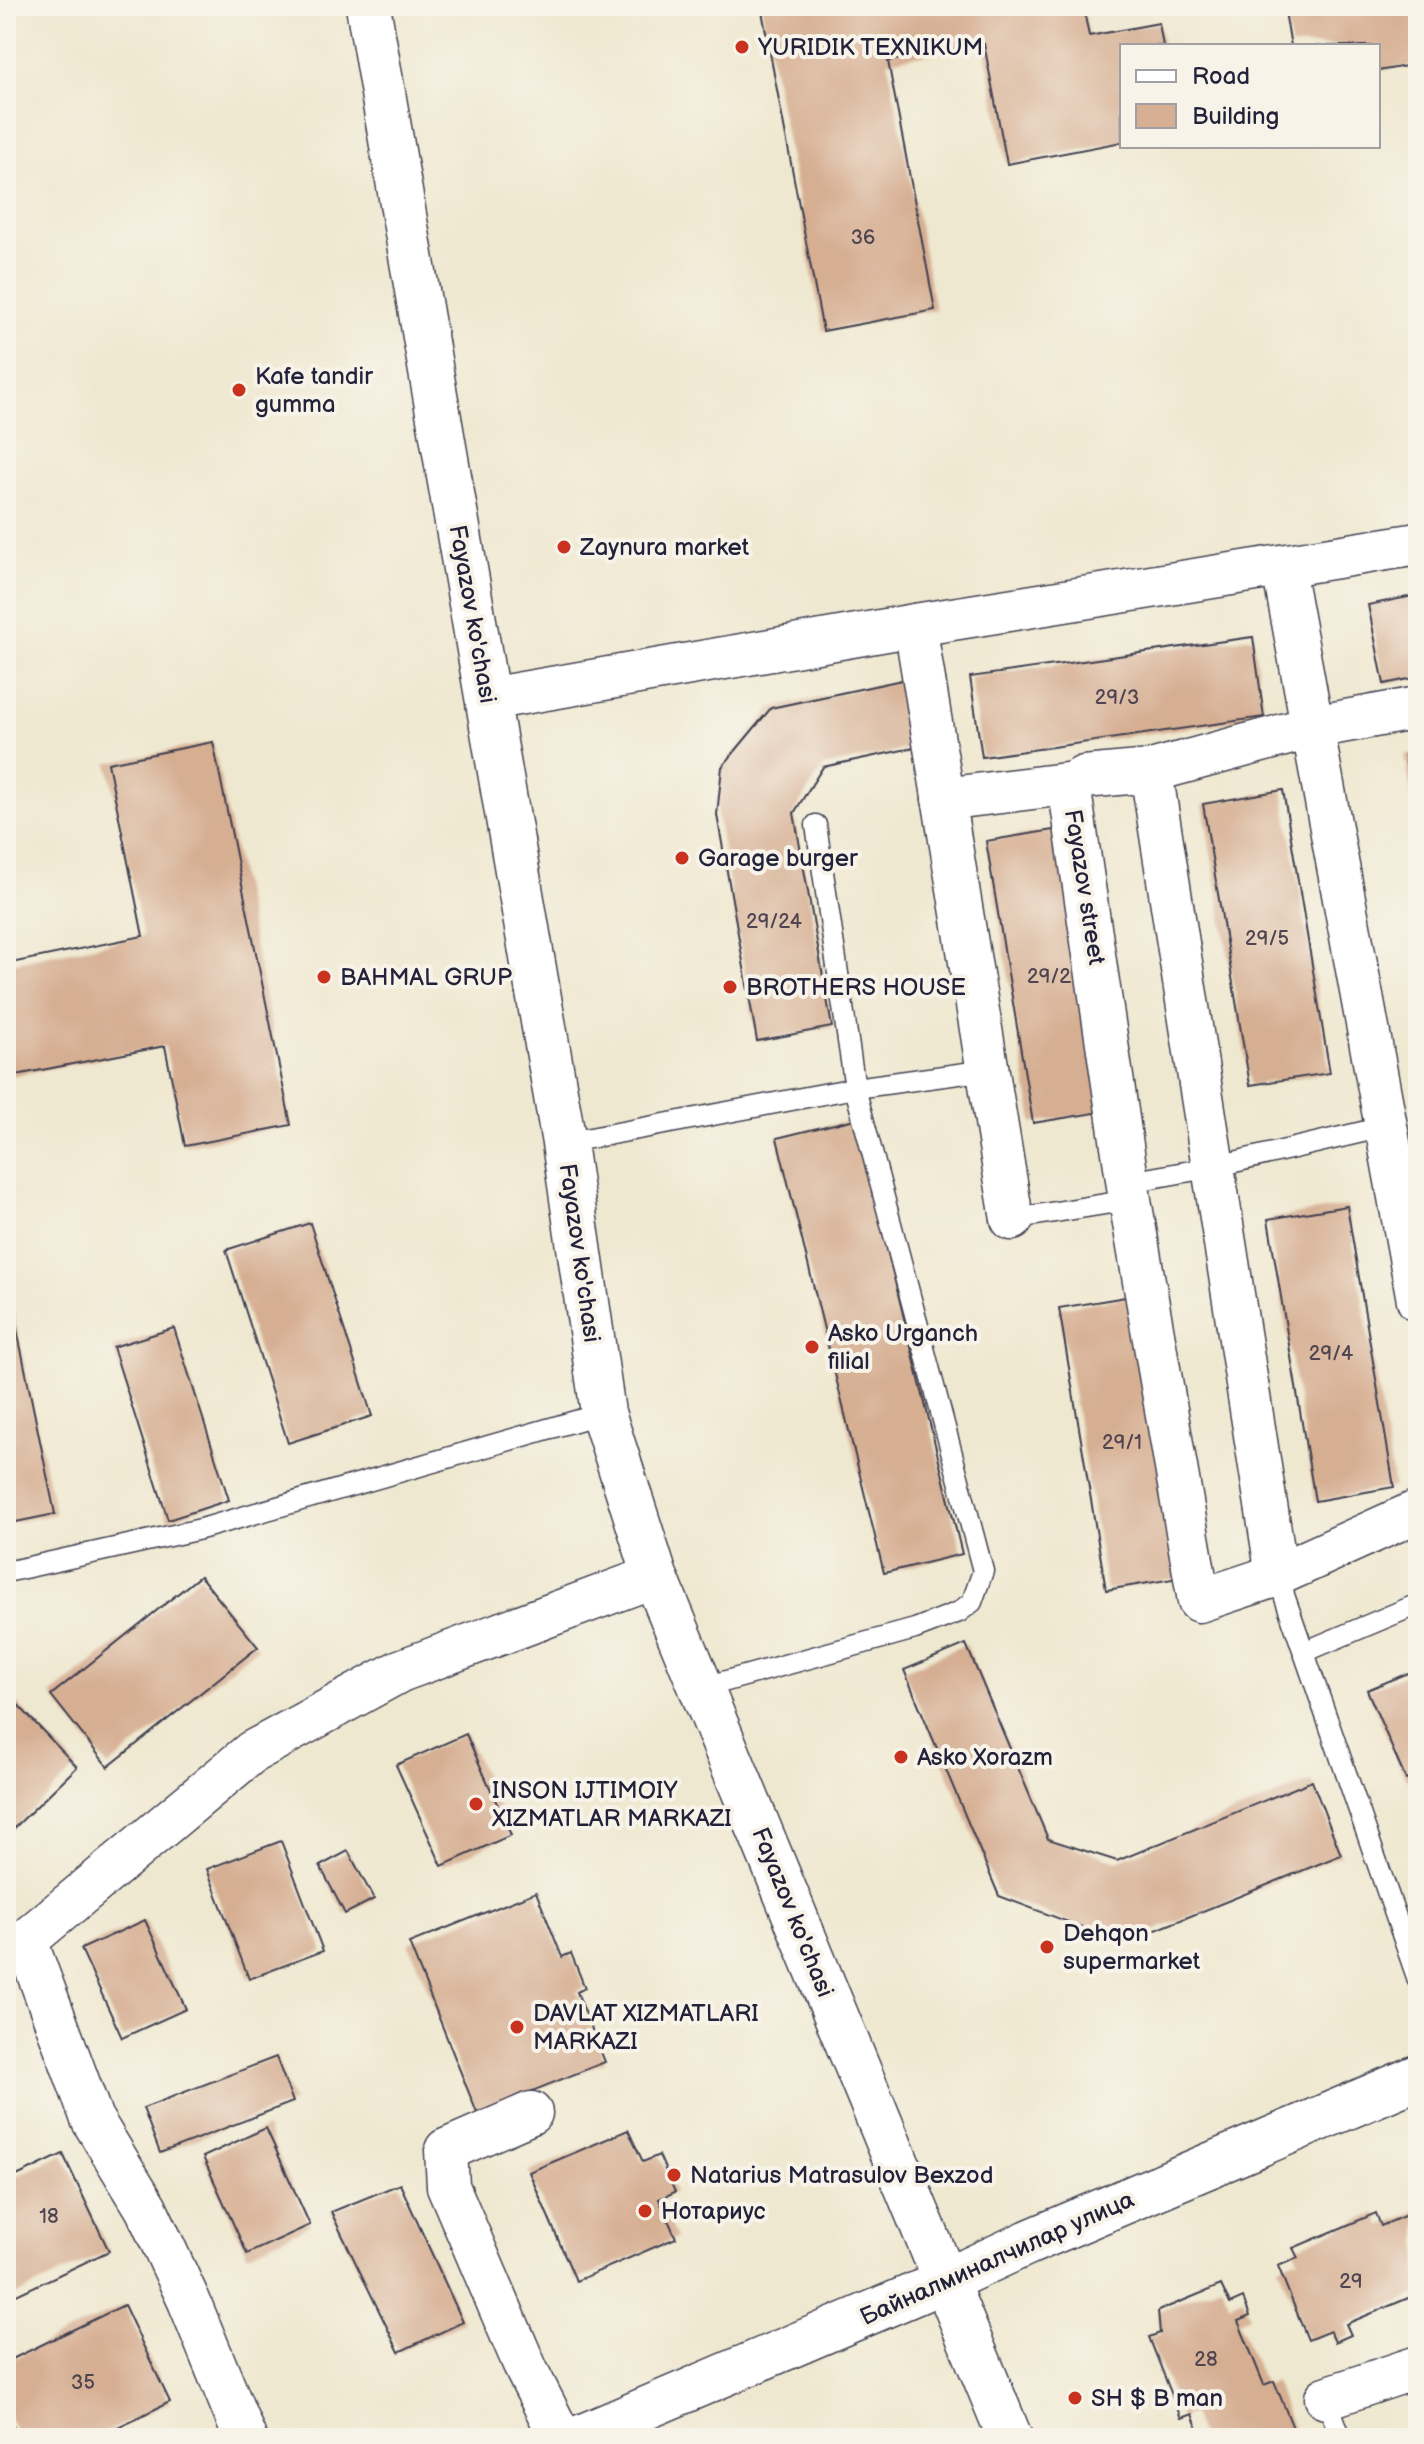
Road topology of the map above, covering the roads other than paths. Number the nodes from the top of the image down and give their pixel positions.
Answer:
1 (368, 6) edge
2 (1418, 544) edge
3 (1283, 568) junction
4 (915, 625) junction
5 (488, 699) junction
6 (1418, 708) edge
7 (1313, 727) junction
8 (1151, 771) junction
9 (1074, 783) junction
10 (943, 799) junction
11 (816, 825) dead end
12 (988, 1070) junction
13 (855, 1088) junction
14 (1388, 1126) junction
15 (564, 1143) junction
16 (1213, 1167) junction
17 (1130, 1191) junction
18 (1012, 1219) joint
19 (1418, 1300) edge
20 (603, 1413) junction
21 (1418, 1511) edge
22 (6, 1572) edge
23 (1277, 1575) junction
24 (655, 1576) junction
25 (1418, 1604) edge
26 (1304, 1652) junction
27 (701, 1688) junction
28 (16, 1949) edge
29 (1418, 1980) edge
30 (1418, 2077) edge
31 (531, 2113) dead end
32 (945, 2281) junction
33 (1418, 2367) edge
34 (1326, 2398) joint
35 (245, 2438) edge
36 (561, 2438) edge
37 (576, 2438) edge
38 (1010, 2438) edge
39 (1341, 2438) edge

1 - 5 main road, Fayazov ko'chasi
2 - 3 street
3 - 4 street
3 - 7 street
4 - 5 street
4 - 10 street
5 - 15 main road, Fayazov ko'chasi
6 - 7 street
7 - 8 street, Fayazov street
7 - 14 street
8 - 9 street, Fayazov street
8 - 16 street
9 - 10 street
9 - 17 street, Fayazov street
10 - 12 street
11 - 13 lane
12 - 13 lane
12 - 18 street
13 - 15 lane
13 - 27 lane
14 - 16 lane
14 - 19 street
15 - 20 main road, Fayazov ko'chasi
16 - 17 lane
16 - 23 street
17 - 18 lane
17 - 23 street, Fayazov street
20 - 22 lane
20 - 24 main road, Fayazov ko'chasi
21 - 23 street, Fayazov street
23 - 26 lane
24 - 27 main road, Fayazov ko'chasi
24 - 28 street
25 - 26 lane
26 - 29 lane
27 - 32 main road, Fayazov ko'chasi
28 - 35 street
30 - 32 main road, Байналминалчилар улица
31 - 36 street
32 - 37 street, Байналминалчилар улица
32 - 38 main road, Fayazov ko'chasi
33 - 34 street
34 - 39 lane

